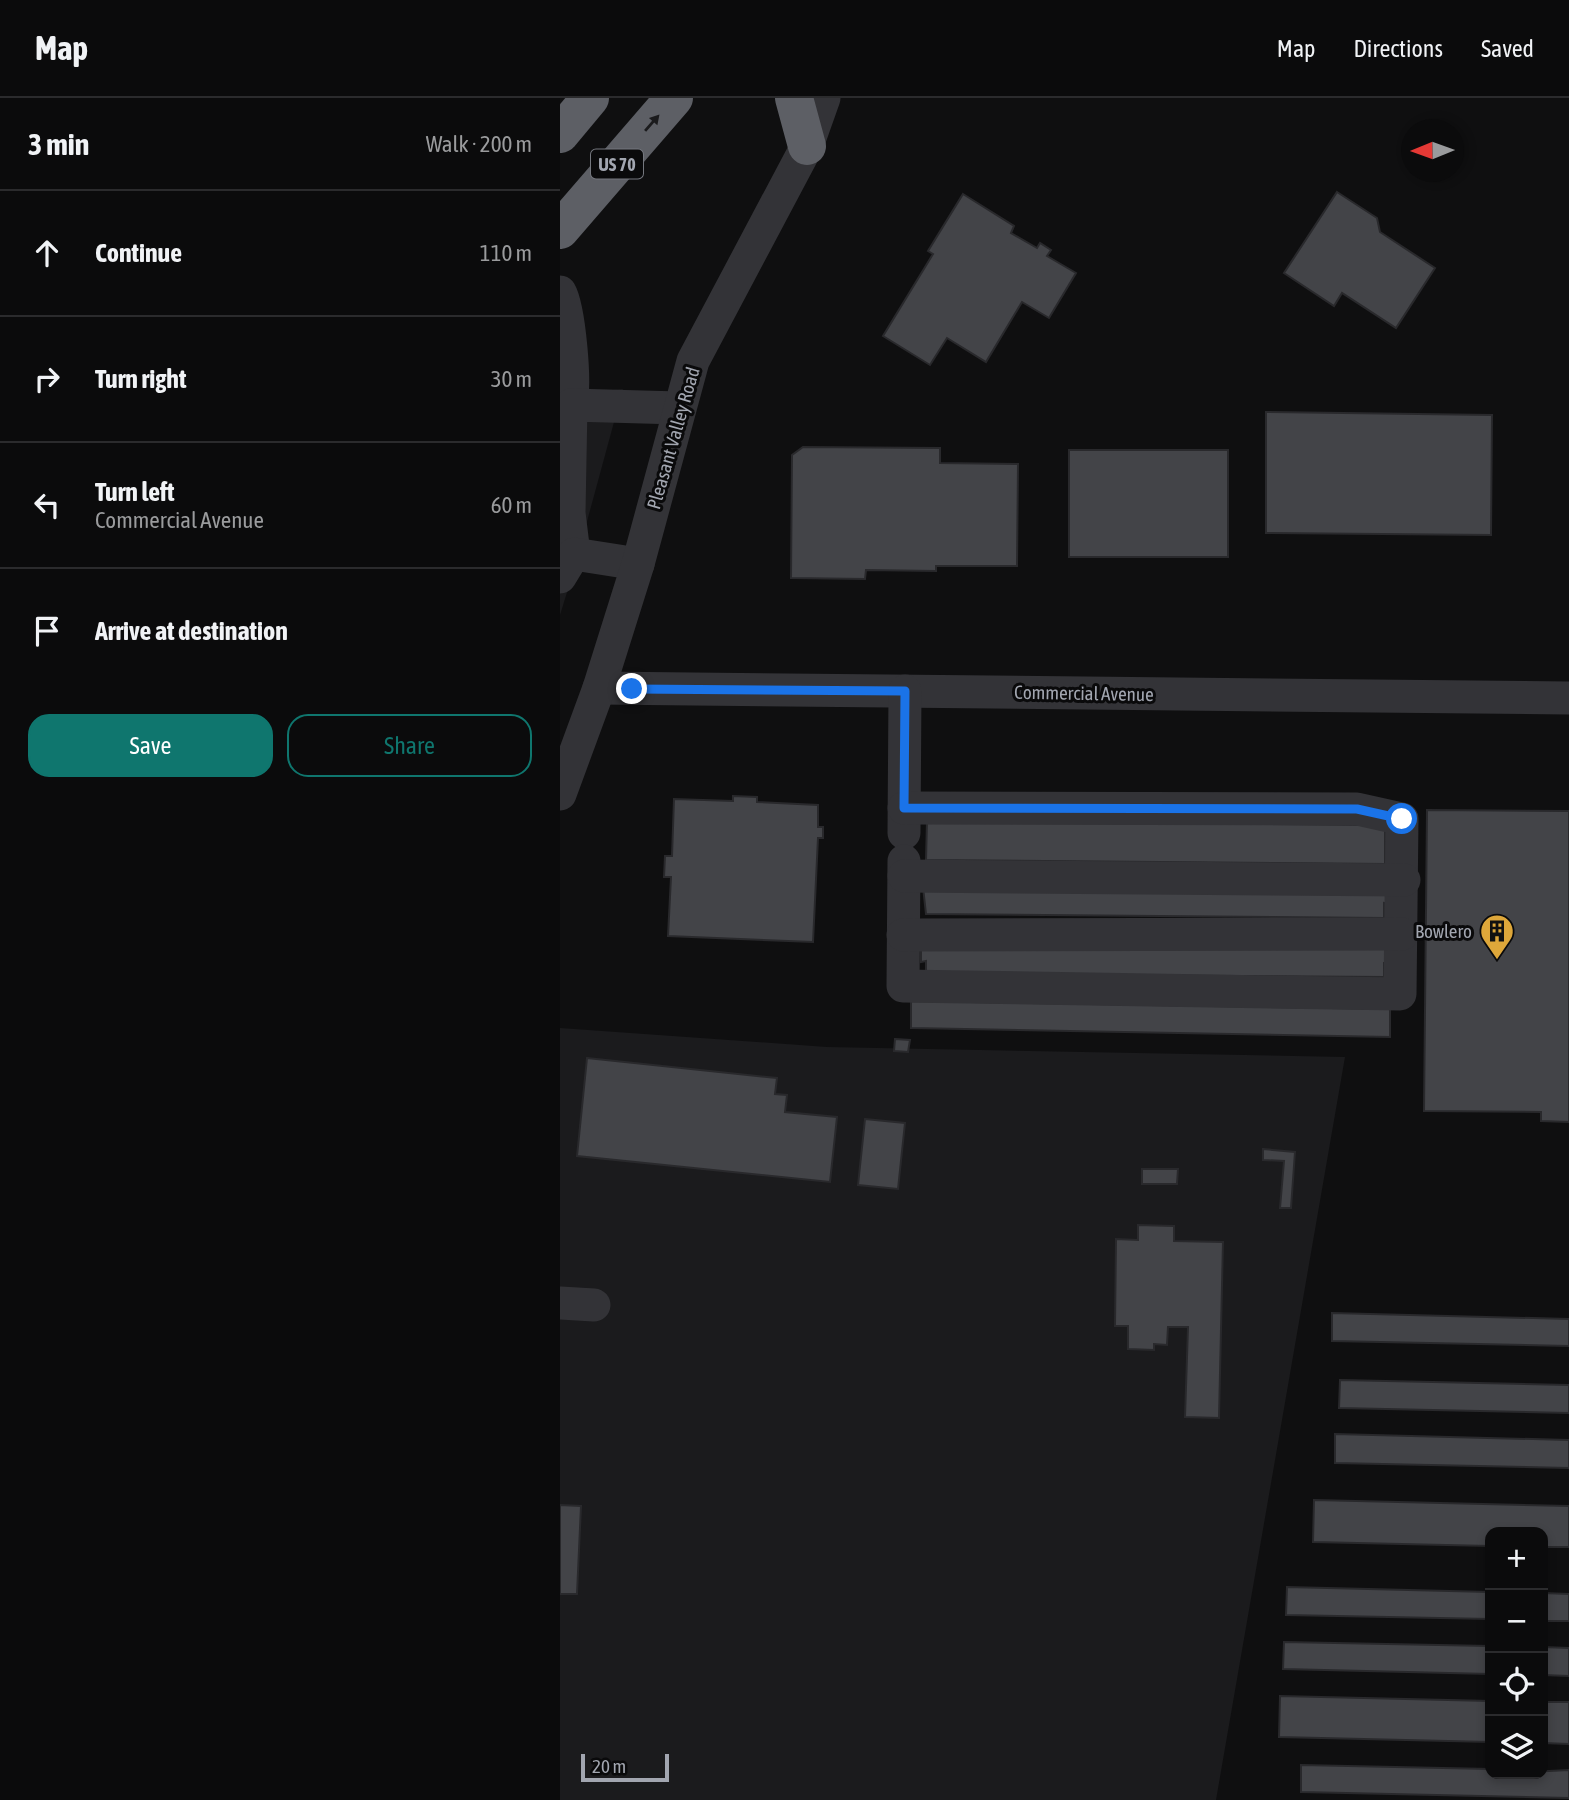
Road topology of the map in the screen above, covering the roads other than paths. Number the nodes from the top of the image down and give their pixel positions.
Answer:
1 (674, 98) edge
2 (794, 98) edge
3 (824, 98) edge
4 (807, 146) junction
5 (560, 230) edge
6 (560, 292) edge
7 (679, 408) junction
8 (566, 412) edge
9 (638, 564) junction
10 (567, 566) edge
11 (599, 688) junction
12 (905, 691) junction
13 (1569, 698) edge
14 (560, 793) edge
15 (904, 845) junction
16 (1404, 880) junction
17 (1402, 934) junction
18 (903, 935) junction
19 (560, 1303) edge
20 (594, 1305) dead end

5 -> 1 highway, US 70
2 - 4 highway
3 - 4 street, Pleasant Valley Road
4 - 7 street, Pleasant Valley Road
6 - 8 street
7 - 8 street
7 - 9 street, Pleasant Valley Road
8 - 10 street
9 - 10 street
9 - 11 street, Pleasant Valley Road
11 - 12 street, Commercial Avenue
11 - 14 street, Pleasant Valley Road
12 - 13 street, Commercial Avenue
12 - 15 street
15 - 16 street
15 - 16 street
15 - 18 street
16 - 17 street
17 - 18 street
17 - 18 street
19 - 20 street

